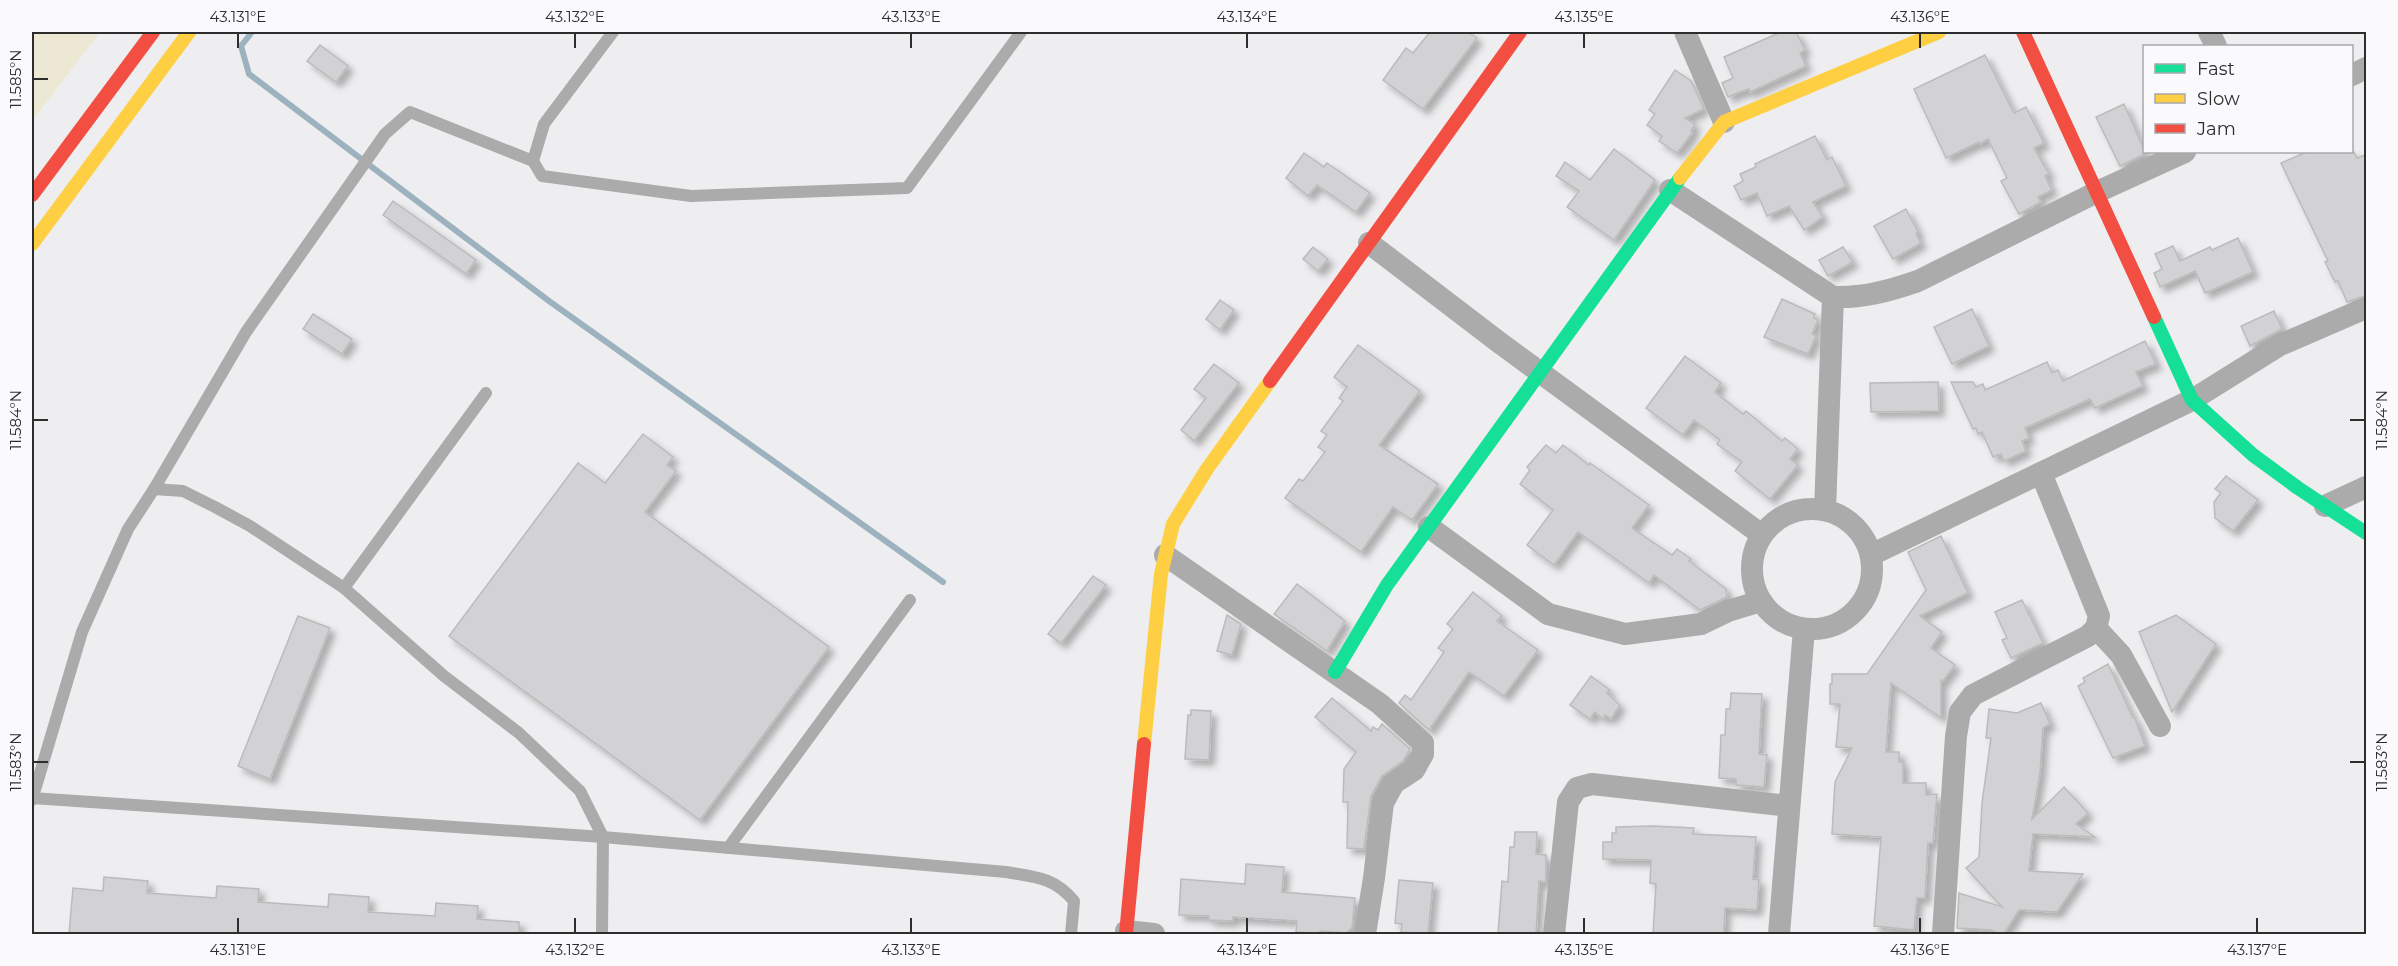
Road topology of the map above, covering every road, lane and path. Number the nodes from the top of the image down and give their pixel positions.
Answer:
1 (153, 32) edge
2 (189, 32) edge
3 (613, 32) edge
4 (1021, 32) edge
5 (1520, 32) edge
6 (1684, 32) edge
7 (1939, 32) edge
8 (2023, 32) edge
9 (2367, 68) edge
10 (2353, 75) edge
11 (1724, 122) junction
12 (2183, 153) edge
13 (533, 161) junction
14 (1670, 190) junction
15 (2097, 192) junction
16 (32, 195) edge
17 (1369, 243) junction
18 (32, 244) edge
19 (1833, 297) junction
20 (2367, 309) edge
21 (1541, 373) junction
22 (486, 393) dead end
23 (2192, 400) junction
24 (2041, 473) junction
25 (2367, 487) edge
26 (154, 489) junction
27 (2325, 506) junction
28 (1825, 510) junction
29 (1429, 527) junction
30 (2367, 533) edge
31 (1762, 535) junction
32 (1165, 555) junction
33 (1871, 555) junction
34 (344, 588) junction
35 (910, 600) dead end
36 (1761, 601) junction
37 (2096, 628) junction
38 (1804, 629) junction
39 (1335, 672) junction
40 (2160, 726) dead end
41 (32, 799) edge
42 (1789, 806) junction
43 (603, 837) junction
44 (728, 848) junction
45 (1126, 933) edge
46 (602, 934) edge
47 (1071, 934) edge
48 (1154, 934) edge
49 (1365, 934) edge
50 (1554, 934) edge
51 (1779, 934) edge
52 (1943, 934) edge

1 - 16 street
2 - 18 street
3 - 13 lane
4 - 13 lane
5 - 17 street
6 - 11 street
7 - 11 street
8 - 15 street
9 - 10 street
11 - 14 street
12 - 15 street
13 - 26 lane
14 - 19 street
14 - 21 street
15 - 19 street
15 - 23 street
17 - 21 street
17 - 32 street
19 - 28 street
20 - 23 street
21 - 29 street
21 - 31 street
22 - 34 lane
23 - 24 street
23 - 27 street
24 - 33 street
24 - 37 street
25 - 27 street
26 - 34 lane
26 - 41 lane
27 - 30 street
28 - 31 street
28 - 33 street
29 - 36 street
29 - 39 street
31 - 36 street
32 - 39 street
32 - 45 street
33 - 38 street
34 - 43 lane
35 - 44 lane
36 - 38 street
37 - 40 street
37 - 52 street
38 - 42 street
39 - 49 street
41 - 43 lane
42 - 50 street
42 - 51 street
43 - 44 lane
43 - 46 lane
44 - 47 lane
45 - 48 street

